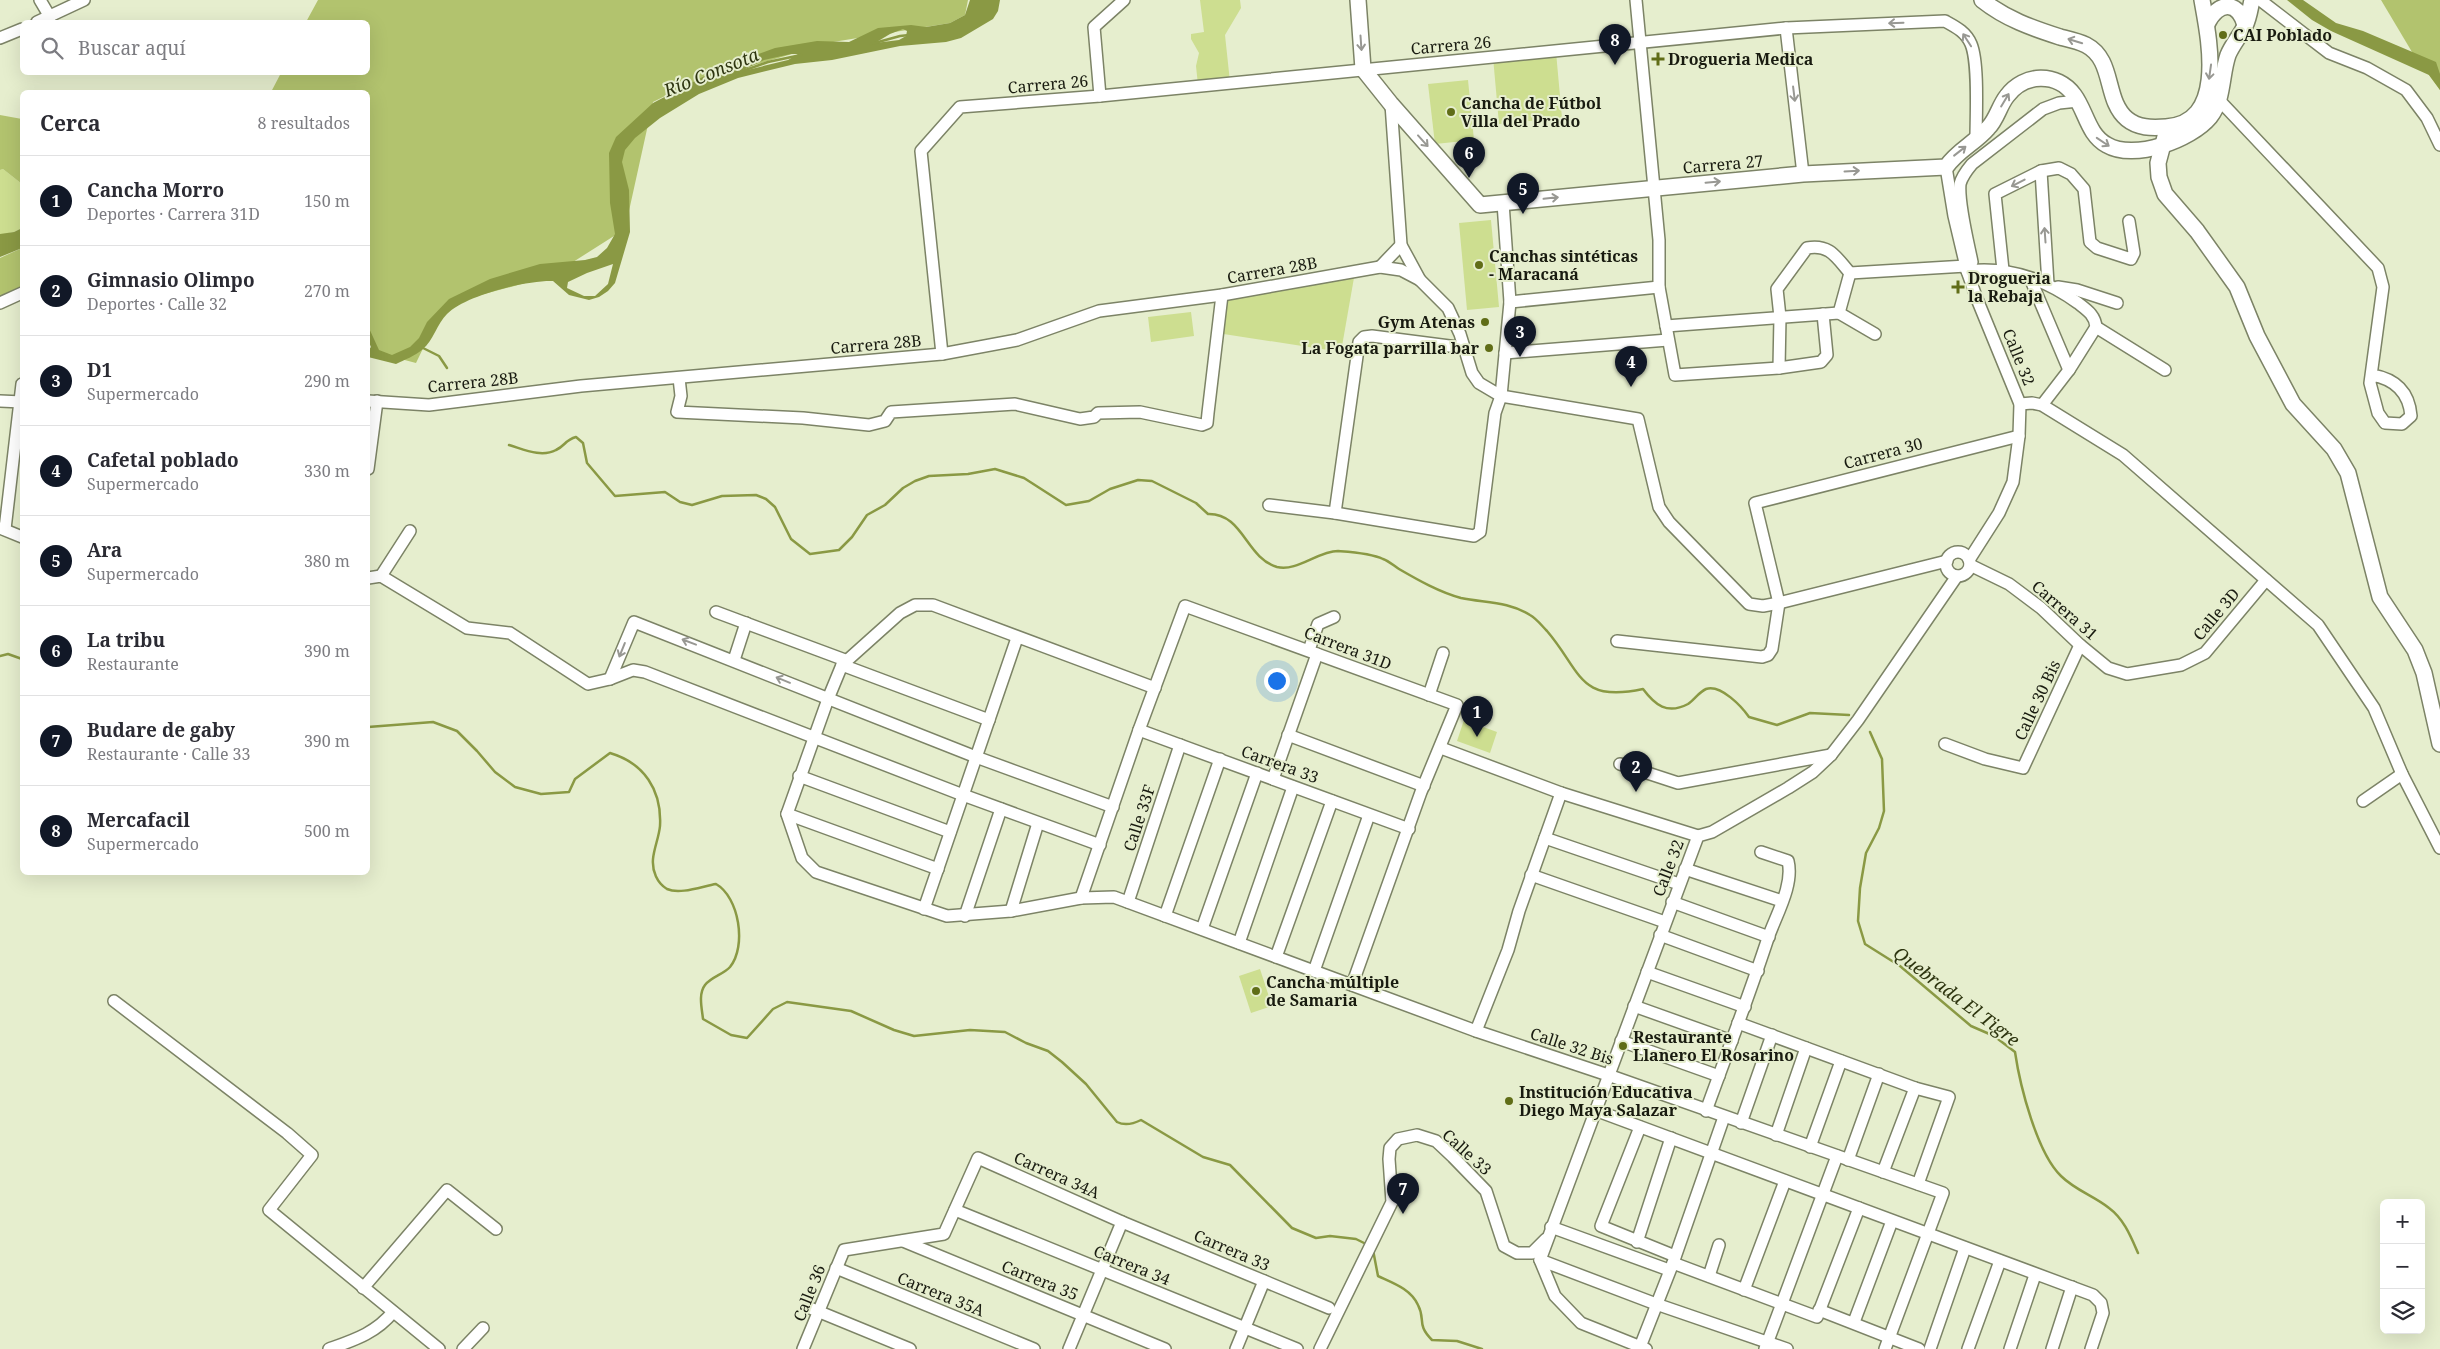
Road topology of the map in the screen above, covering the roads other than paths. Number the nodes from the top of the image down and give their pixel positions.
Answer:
1 (40, 0) edge
2 (84, 0) edge
3 (1124, 0) edge
4 (1358, 0) edge
5 (1636, 0) edge
6 (1982, 0) edge
7 (2202, 0) edge
8 (2252, 0) edge
9 (2260, 0) edge
10 (50, 17) junction
11 (42, 20) edge
12 (2206, 24) junction
13 (2245, 25) junction
14 (1786, 28) junction
15 (20, 30) edge
16 (0, 38) edge
17 (1640, 43) junction
18 (1362, 69) junction
19 (1100, 96) junction
20 (2219, 100) junction
21 (2078, 101) junction
22 (1391, 104) junction
23 (2174, 127) junction
24 (1976, 139) junction
25 (2440, 145) edge
26 (2162, 147) junction
27 (1946, 167) junction
28 (2041, 171) junction
29 (1803, 174) junction
30 (1655, 187) junction
31 (1503, 203) junction
32 (2129, 221) dead end
33 (1402, 245) junction
34 (1380, 267) junction
35 (1969, 269) junction
36 (2003, 270) junction
37 (1850, 273) junction
38 (2030, 278) junction
39 (1420, 280) junction
40 (2052, 285) junction
41 (1659, 287) junction
42 (20, 294) edge
43 (1222, 295) junction
44 (1510, 302) junction
45 (0, 303) edge
46 (2117, 303) dead end
47 (1839, 313) junction
48 (1823, 314) junction
49 (1780, 317) junction
50 (1666, 326) junction
51 (2096, 327) junction
52 (1875, 334) dead end
53 (1668, 340) junction
54 (1465, 348) junction
55 (942, 354) junction
56 (1505, 354) junction
57 (1779, 368) junction
58 (2069, 370) junction
59 (2165, 370) dead end
60 (2372, 375) junction
61 (679, 378) junction
62 (1501, 396) junction
63 (0, 401) edge
64 (372, 401) edge
65 (20, 402) edge
66 (2020, 404) junction
67 (2042, 405) junction
68 (20, 415) edge
69 (370, 435) edge
70 (2019, 436) junction
71 (1269, 505) dead end
72 (1335, 513) junction
73 (3, 529) edge
74 (410, 531) dead end
75 (20, 536) edge
76 (1967, 562) junction
77 (1950, 569) junction
78 (381, 576) junction
79 (370, 578) edge
80 (2266, 580) junction
81 (1779, 603) junction
82 (716, 612) dead end
83 (1334, 617) dead end
84 (746, 623) junction
85 (1017, 638) junction
86 (1617, 641) dead end
87 (2080, 645) junction
88 (1313, 652) junction
89 (1443, 653) dead end
90 (734, 660) junction
91 (844, 662) junction
92 (2127, 674) joint
93 (610, 679) junction
94 (1155, 688) junction
95 (1429, 695) junction
96 (828, 698) junction
97 (989, 720) junction
98 (1139, 730) junction
99 (1288, 736) junction
100 (813, 739) junction
101 (1944, 744) dead end
102 (2440, 744) edge
103 (1180, 745) junction
104 (1441, 748) junction
105 (1832, 755) junction
106 (976, 757) junction
107 (1220, 759) junction
108 (1620, 764) dead end
109 (1257, 773) junction
110 (2402, 774) junction
111 (799, 776) junction
112 (1273, 779) junction
113 (1424, 786) junction
114 (1294, 787) junction
115 (1561, 793) junction
116 (963, 796) junction
117 (1332, 801) junction
118 (2363, 801) dead end
119 (1113, 807) junction
120 (1001, 810) junction
121 (787, 814) junction
122 (1369, 815) junction
123 (1038, 823) junction
124 (1409, 829) junction
125 (950, 832) junction
126 (1698, 836) junction
127 (1545, 838) junction
128 (1100, 845) junction
129 (2440, 848) edge
130 (1761, 852) dead end
131 (938, 868) junction
132 (1685, 869) junction
133 (1531, 875) junction
134 (1679, 884) junction
135 (1081, 898) junction
136 (1782, 901) junction
137 (1128, 902) junction
138 (1672, 902) junction
139 (924, 909) junction
140 (1011, 911) junction
141 (965, 916) junction
142 (1165, 916) junction
143 (1665, 922) junction
144 (1202, 930) junction
145 (1660, 935) junction
146 (1769, 937) junction
147 (1239, 943) junction
148 (1276, 957) junction
149 (1314, 971) junction
150 (1647, 972) junction
151 (1758, 972) junction
152 (1352, 985) junction
153 (114, 1001) dead end
154 (1634, 1006) junction
155 (1745, 1007) junction
156 (1738, 1023) junction
157 (1476, 1031) junction
158 (1772, 1036) junction
159 (1621, 1041) junction
160 (1732, 1041) junction
161 (1806, 1048) junction
162 (1841, 1061) junction
163 (1879, 1074) junction
164 (1608, 1075) junction
165 (1719, 1076) junction
166 (1915, 1088) junction
167 (1595, 1110) junction
168 (1706, 1111) junction
169 (1724, 1117) junction
170 (1740, 1123) junction
171 (1640, 1127) junction
172 (1776, 1135) junction
173 (1671, 1138) junction
174 (1810, 1147) junction
175 (1711, 1154) junction
176 (1842, 1158) junction
177 (1883, 1172) junction
178 (1785, 1181) junction
179 (1918, 1184) junction
180 (1822, 1195) junction
181 (1859, 1208) junction
182 (955, 1210) junction
183 (1892, 1221) junction
184 (1122, 1222) junction
185 (496, 1229) dead end
186 (1549, 1232) junction
187 (1929, 1234) junction
188 (902, 1240) junction
189 (1636, 1242) junction
190 (1719, 1245) dead end
191 (1965, 1248) junction
192 (1540, 1260) junction
193 (2000, 1261) junction
194 (1672, 1263) junction
195 (836, 1268) junction
196 (1102, 1270) junction
197 (2035, 1275) junction
198 (1709, 1276) junction
199 (1264, 1281) junction
200 (2072, 1287) junction
201 (363, 1288) junction
202 (1744, 1290) junction
203 (1656, 1304) junction
204 (1781, 1304) junction
205 (1329, 1308) dead end
206 (814, 1310) junction
207 (1819, 1310) junction
208 (393, 1312) junction
209 (1083, 1315) junction
210 (1854, 1322) junction
211 (483, 1328) dead end
212 (1245, 1328) junction
213 (1889, 1337) junction
214 (1766, 1346) edge
215 (1643, 1348) edge
216 (329, 1349) edge
217 (439, 1349) edge
218 (463, 1349) edge
219 (803, 1349) edge
220 (910, 1349) edge
221 (1034, 1349) edge
222 (1069, 1349) edge
223 (1165, 1349) edge
224 (1236, 1349) edge
225 (1297, 1349) edge
226 (1320, 1349) edge
227 (1787, 1349) edge
228 (1885, 1349) edge
229 (1919, 1349) edge
230 (1930, 1349) edge
231 (1968, 1349) edge
232 (2010, 1349) edge
233 (2052, 1349) edge
234 (2091, 1349) edge

1 - 10 street
2 - 10 street
3 - 19 street
4 -> 18 main road
5 - 17 street
23 -> 6 main road
7 - 12 main road
8 - 13 main road
9 - 25 street
10 - 11 street
12 - 13 main road
12 -> 23 main road
13 - 20 main road
14 - 17 street, Carrera 26
24 -> 14 street, Carrera 26
14 -> 29 street
15 - 16 street
17 - 18 street, Carrera 26
17 - 30 street
18 - 19 street, Carrera 26
18 - 22 main road
19 - 55 street, Carrera 26
20 - 26 main road
20 - 60 street
24 -> 21 main road
21 -> 26 main road
21 - 35 street
22 -> 31 main road, Carrera 27
22 - 33 street
23 - 26 main road
27 -> 24 main road
26 - 102 main road
29 -> 27 main road, Carrera 27
27 - 35 street, Calle 32
28 - 32 street
28 -> 36 street
40 -> 28 street
30 -> 29 main road, Carrera 27
31 -> 30 main road, Carrera 27
30 - 41 street
31 - 44 street
33 - 34 street
33 - 39 street
34 - 39 street, Carrera 28B
34 - 43 street, Carrera 28B
35 - 36 street
35 - 37 street
35 - 66 street, Calle 32
36 - 38 street
37 - 47 street
37 - 49 street
38 - 40 street
38 - 58 street
39 - 54 street
40 - 46 street
40 - 51 street
41 - 44 street
41 - 50 street
42 - 45 street
43 - 55 street, Carrera 28B
43 - 61 street
44 - 56 street
47 - 48 street
47 - 52 street
48 - 49 street
48 - 57 street
49 - 50 street
49 - 57 street
50 - 53 street
51 - 58 street
51 - 59 street
53 - 56 street
53 - 57 street
54 - 62 street
54 - 72 street
55 - 61 street, Carrera 28B
56 - 62 street
58 - 67 street
60 - 60 street
61 - 64 street, Carrera 28B
62 - 72 street
62 - 81 street
63 - 65 street
64 - 69 street
66 - 67 street
66 - 70 street, Calle 32
67 - 80 street
68 - 73 street
70 - 76 street, Calle 32
70 - 81 street, Carrera 30
71 - 72 street
73 - 75 street
74 - 78 street
76 - 77 street
76 - 77 street
76 - 87 street, Carrera 31
77 - 81 street
77 - 105 street, Calle 32
78 - 79 street
78 - 93 street
80 - 92 street, Calle 3D
80 - 110 street
81 - 86 street
82 - 84 street
83 - 88 street
84 - 90 street
84 - 91 street
85 - 91 street
85 - 94 street
85 - 97 street
87 - 92 street, Carrera 31
87 - 101 street, Calle 30 Bis
88 - 94 street, Carrera 31D
88 - 95 street, Carrera 31D
88 - 99 street
89 - 95 street
90 -> 93 street
96 -> 90 street
91 - 96 street
91 - 97 street
93 - 100 street
94 - 98 street
95 - 104 street, Carrera 31D
96 - 100 street
96 - 106 street
97 - 106 street
98 - 103 street, Carrera 33
98 - 119 street
99 - 112 street
99 - 113 street
100 - 111 street
100 - 116 street
103 - 107 street, Carrera 33
103 - 137 street, Calle 33F
104 - 113 street
104 - 115 street
105 - 108 street
105 - 126 street, Calle 32
106 - 116 street
106 - 119 street
107 - 109 street, Carrera 33
107 - 142 street
109 - 112 street, Carrera 33
109 - 144 street
110 - 118 street
110 - 129 street
111 - 121 street
111 - 125 street
112 - 114 street, Carrera 33
113 - 124 street
114 - 117 street, Carrera 33
114 - 147 street
115 - 126 street
115 - 127 street
116 - 120 street
116 - 125 street
117 - 122 street, Carrera 33
117 - 148 street
119 - 128 street
120 - 123 street
120 - 141 street
121 - 131 street
121 - 139 street, Calle 32 Bis
122 - 124 street, Carrera 33
122 - 149 street
123 - 128 street
123 - 140 street
124 - 152 street
125 - 131 street
126 - 132 street, Calle 32
127 - 133 street
127 - 134 street
128 - 135 street
130 - 136 street
131 - 139 street
132 - 134 street, Calle 32
132 - 136 street
133 - 143 street
133 - 157 street
134 - 138 street, Calle 32
135 - 137 street, Calle 32 Bis
135 - 140 street, Calle 32 Bis
136 - 146 street
137 - 142 street, Calle 32 Bis
138 - 143 street, Calle 32
138 - 146 street
139 - 141 street, Calle 32 Bis
140 - 141 street, Calle 32 Bis
142 - 144 street, Calle 32 Bis
143 - 145 street, Calle 32
144 - 147 street, Calle 32 Bis
145 - 150 street, Calle 32
145 - 151 street
146 - 151 street
147 - 148 street, Calle 32 Bis
148 - 149 street, Calle 32 Bis
149 - 152 street, Calle 32 Bis
150 - 154 street, Calle 32
150 - 155 street
151 - 155 street
152 - 157 street, Calle 32 Bis
153 - 201 street
154 - 159 street, Calle 32
154 - 160 street
155 - 156 street
156 - 158 street
156 - 160 street
157 - 164 street, Calle 32 Bis
158 - 161 street
158 - 170 street
159 - 164 street, Calle 32
159 - 165 street
160 - 165 street
161 - 162 street
161 - 172 street
162 - 163 street
162 - 174 street
163 - 166 street
163 - 176 street
164 - 167 street, Calle 32
164 - 168 street, Calle 32 Bis
165 - 168 street
166 - 177 street
166 - 179 street
167 - 171 street
167 - 186 street, Calle 32
168 - 169 street, Calle 32 Bis
169 - 170 street, Calle 32 Bis
169 - 175 street
170 - 172 street, Calle 32 Bis
171 - 173 street
171 - 189 street
172 - 174 street, Calle 32 Bis
173 - 175 street
173 - 189 street
174 - 176 street, Calle 32 Bis
175 - 178 street
175 - 194 street
176 - 177 street, Calle 32 Bis
176 - 180 street
177 - 179 street, Calle 32 Bis
178 - 180 street
178 - 202 street
179 - 187 street, Calle 32 Bis
180 - 181 street
180 - 204 street
181 - 183 street
181 - 207 street
182 - 184 street, Carrera 34A
182 - 188 street
182 - 196 street, Carrera 34
183 - 187 street
183 - 210 street
184 - 196 street
184 - 199 street, Carrera 33
185 - 201 street
186 - 192 street, Calle 32
186 - 194 street
186 - 226 street, Calle 33
187 - 191 street
187 - 213 street
188 - 195 street, Calle 36
188 - 209 street, Carrera 35
189 - 194 street
190 - 198 street
191 - 193 street
191 - 230 street
192 - 203 street
192 - 215 street
193 - 197 street
193 - 231 street
194 - 198 street
194 - 203 street
195 - 206 street, Calle 36
195 - 221 street, Carrera 35A
196 - 209 street
196 - 212 street, Carrera 34
197 - 200 street
197 - 232 street
198 - 202 street
199 - 205 street, Carrera 33
199 - 212 street
200 - 233 street
200 - 234 street
201 - 208 street
202 - 204 street
203 - 214 street
203 - 215 street
204 - 207 street
204 - 214 street
206 - 219 street, Calle 36
206 - 220 street
207 - 210 street
208 - 216 street
208 - 217 street
209 - 222 street
209 - 223 street, Carrera 35
210 - 213 street
211 - 218 street
212 - 224 street
212 - 225 street, Carrera 34
213 - 228 street
213 - 229 street
214 - 227 street

